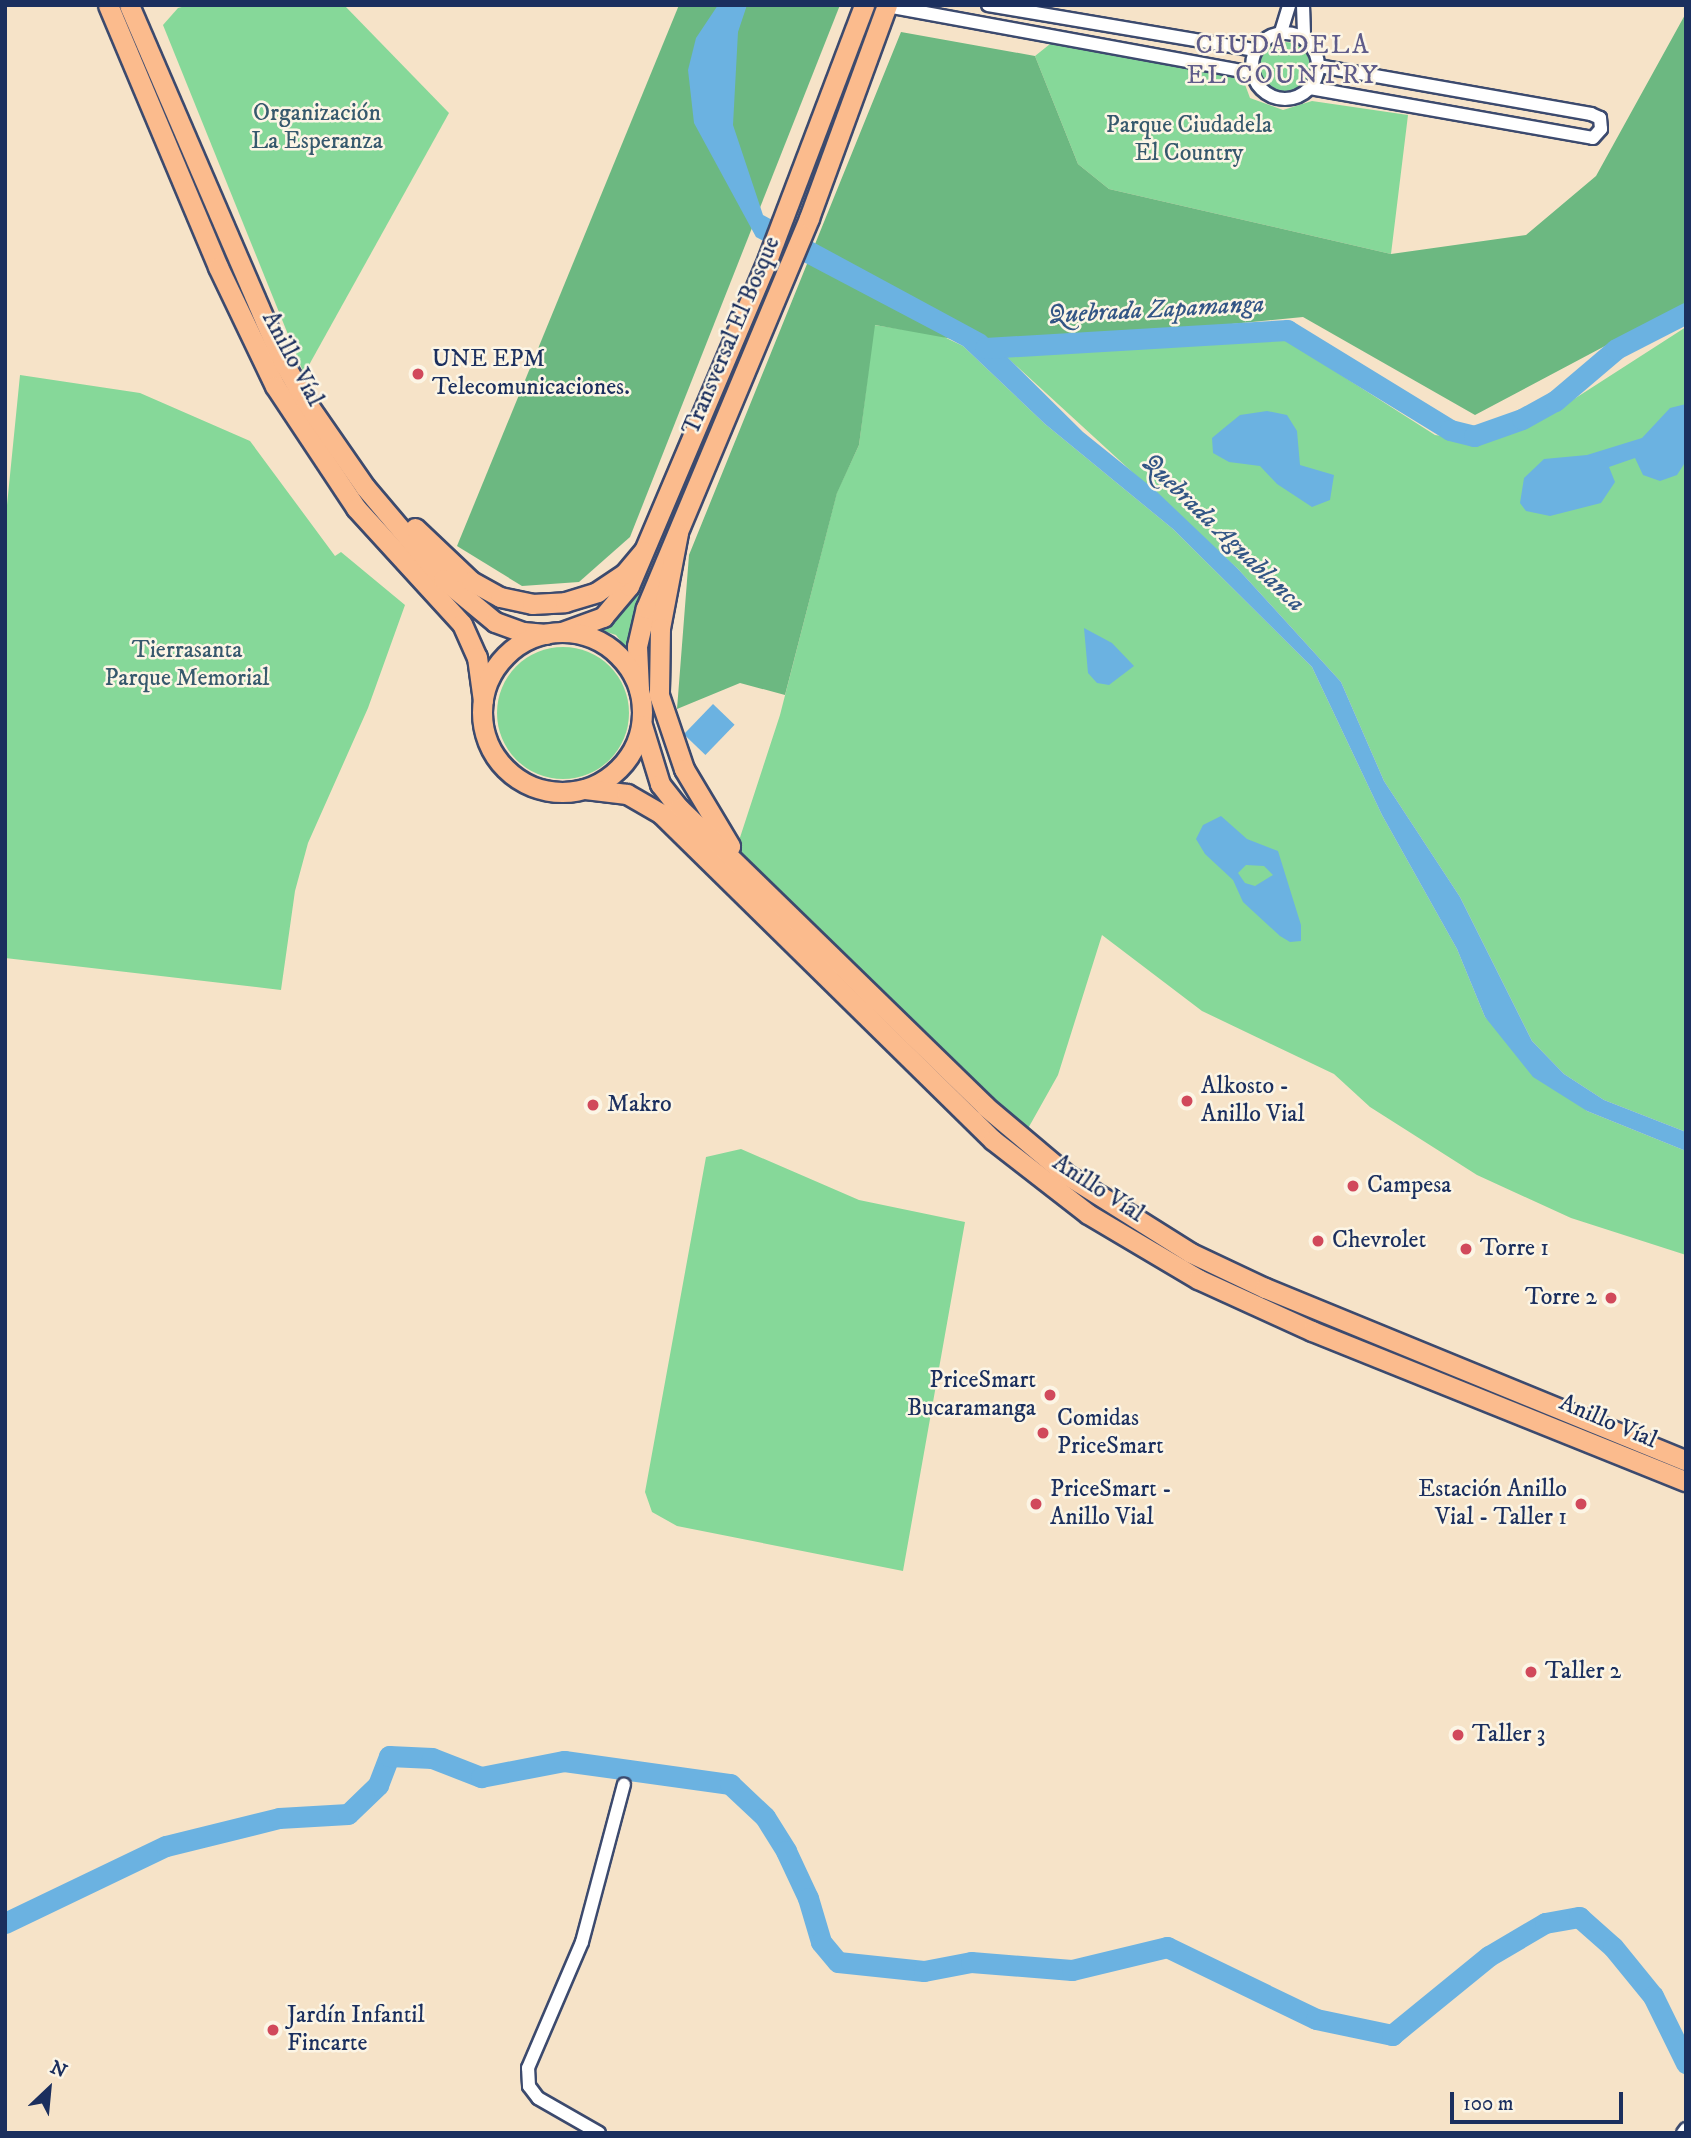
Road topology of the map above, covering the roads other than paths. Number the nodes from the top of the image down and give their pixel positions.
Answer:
1 (108, 5) edge
2 (129, 5) edge
3 (864, 5) edge
4 (887, 5) edge
5 (988, 5) edge
6 (1289, 5) edge
7 (1304, 5) edge
8 (1281, 33) junction
9 (1304, 39) junction
10 (1255, 50) junction
11 (1318, 66) junction
12 (1252, 74) junction
13 (1310, 88) junction
14 (388, 510) junction
15 (678, 533) junction
16 (643, 551) junction
17 (554, 633) junction
18 (639, 689) junction
19 (483, 701) junction
20 (642, 724) junction
21 (585, 789) junction
22 (762, 889) junction
23 (1686, 1461) edge
24 (1686, 1481) edge
25 (624, 1784) dead end
26 (599, 2133) edge

1 - 19 main road, Anillo Víal
2 - 14 main road, Anillo Víal
3 - 16 main road, Transversal El Bosque
4 - 12 street
4 - 15 main road, Transversal El Bosque
5 - 10 street
6 - 8 street
7 - 9 street
8 - 9 street
8 - 10 street
9 - 11 street
10 - 12 street
11 - 13 street
11 - 13 street
12 - 13 street
14 - 16 main road
14 - 17 main road, Anillo Víal
15 - 18 main road, Transversal El Bosque
15 - 22 main road
16 - 17 main road, Transversal El Bosque
17 - 18 main road
17 - 19 main road
18 - 20 main road
19 - 21 main road
20 - 21 main road
20 - 22 main road, Anillo Víal
21 - 24 main road, Anillo Víal
22 - 23 main road, Anillo Víal
25 - 26 street

